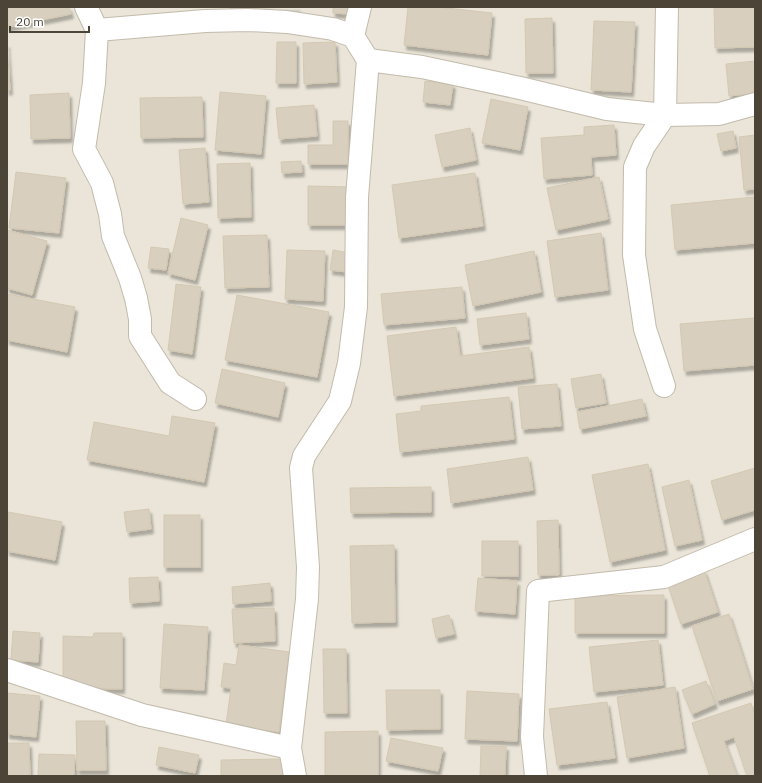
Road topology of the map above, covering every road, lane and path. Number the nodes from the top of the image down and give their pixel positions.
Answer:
1 (86, 7) edge
2 (360, 7) edge
3 (667, 7) edge
4 (97, 30) junction
5 (353, 36) junction
6 (368, 60) junction
7 (755, 104) edge
8 (666, 115) junction
9 (664, 386) dead end
10 (195, 399) dead end
11 (755, 539) edge
12 (7, 670) edge
13 (290, 748) junction
14 (295, 776) edge
15 (536, 776) edge

1 - 4 street
2 - 5 street
3 - 8 street
4 - 5 street
4 - 10 street
5 - 6 street
6 - 8 street
6 - 13 street
7 - 8 street
8 - 9 street
11 - 15 street
12 - 13 street
13 - 14 street

